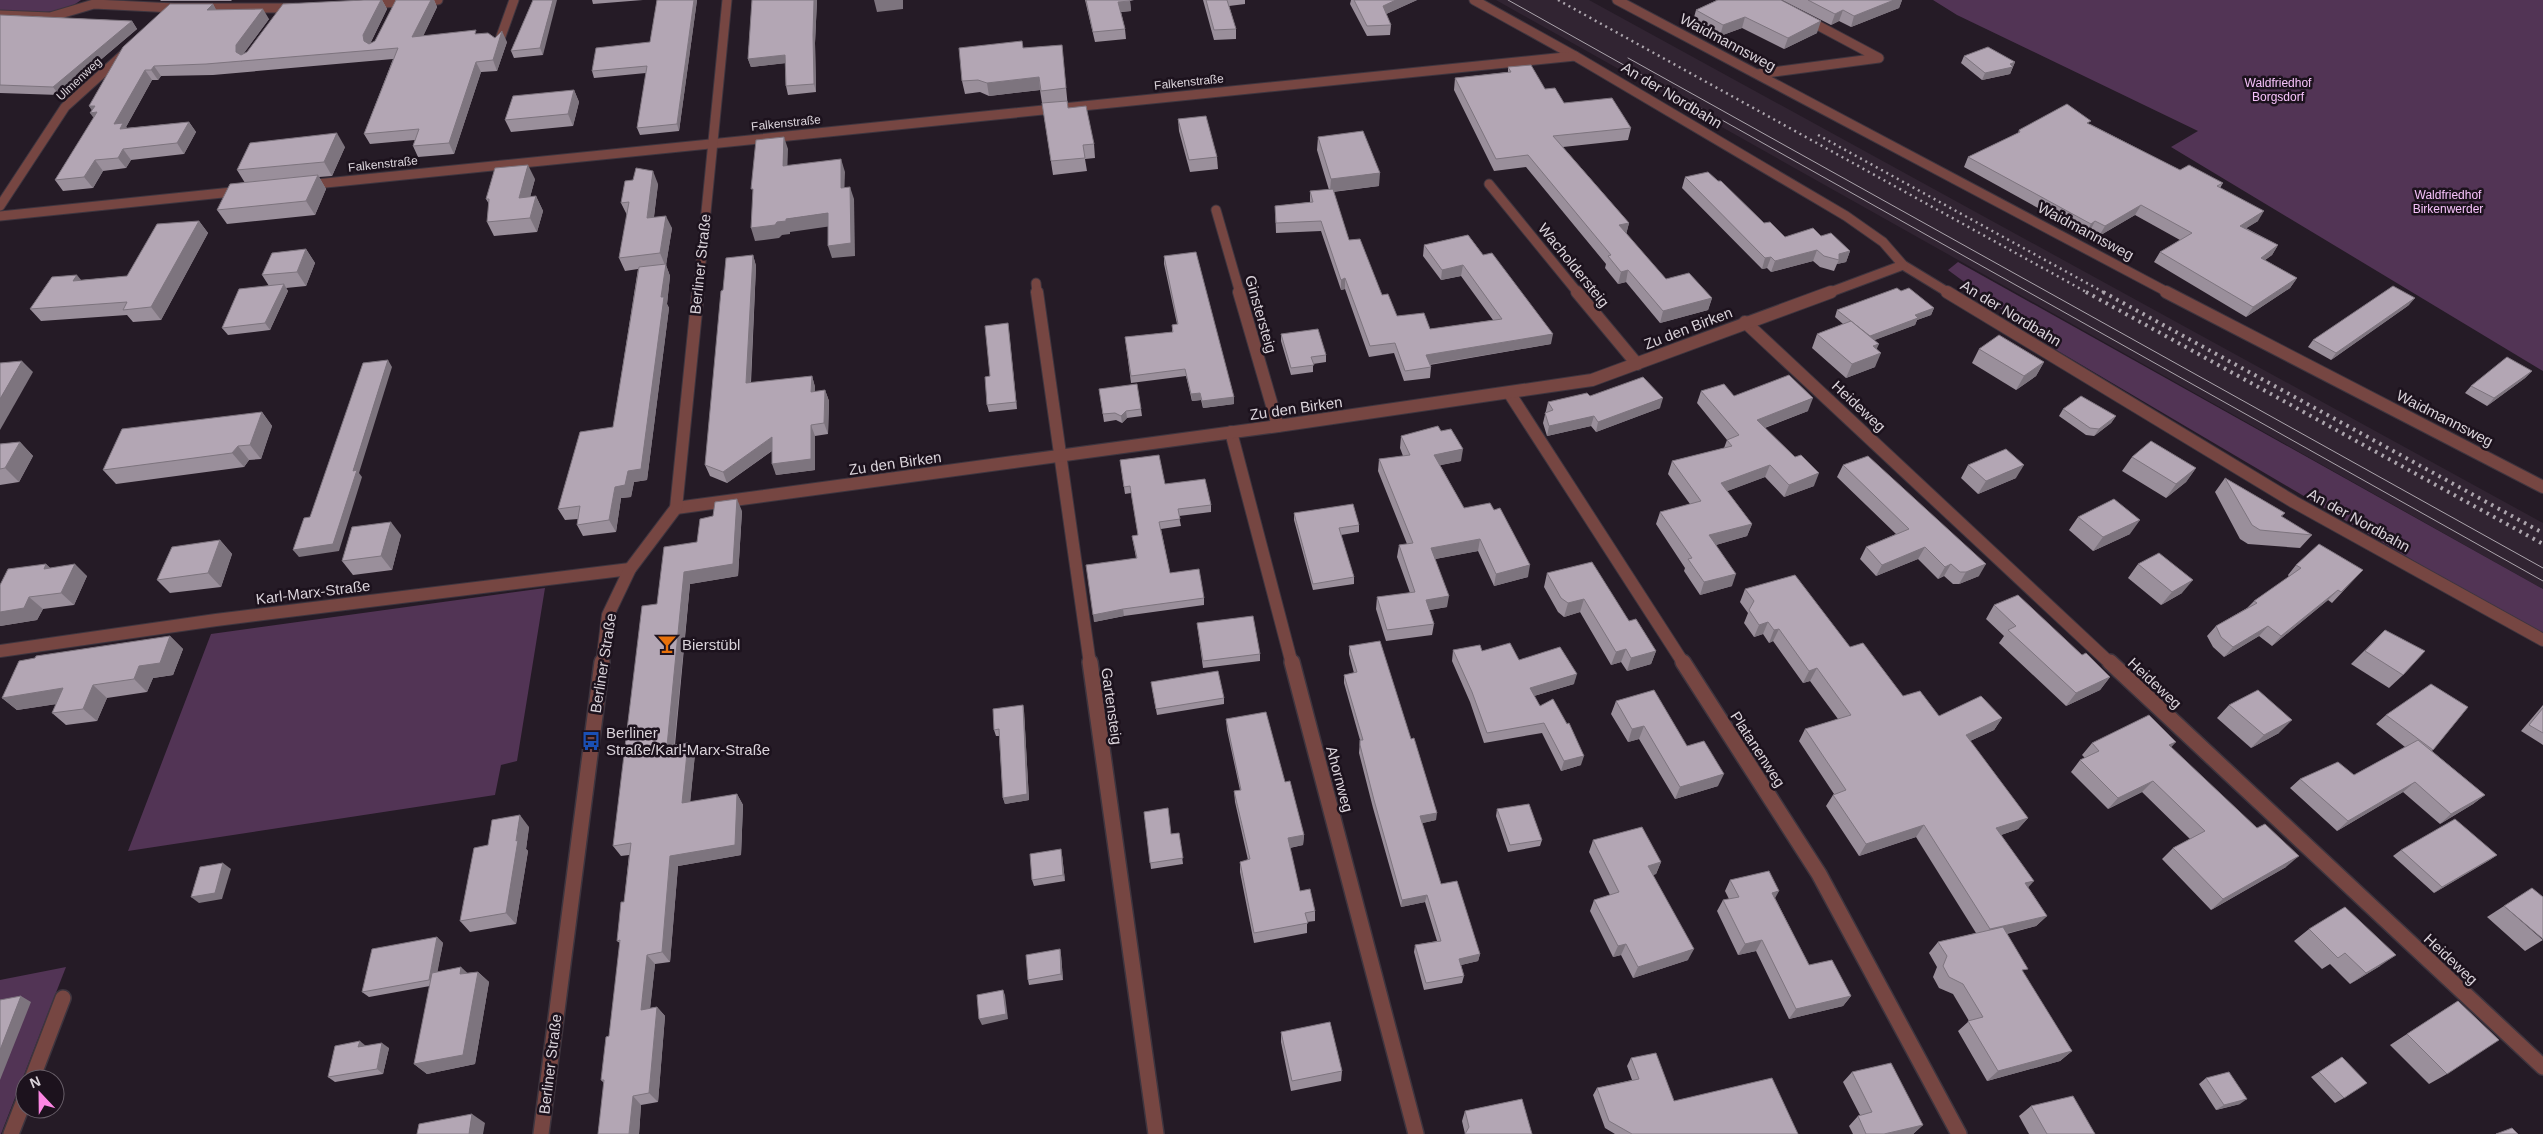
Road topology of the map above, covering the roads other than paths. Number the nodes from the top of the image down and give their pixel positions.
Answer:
1 (193, 0) edge
2 (438, 0) edge
3 (514, 0) edge
4 (727, 0) edge
5 (1474, 0) edge
6 (1617, 0) edge
7 (362, 4) edge
8 (308, 7) edge
9 (174, 8) junction
10 (184, 9) junction
11 (1795, 13) edge
12 (0, 15) edge
13 (166, 15) edge
14 (499, 42) edge
15 (130, 48) edge
16 (1575, 56) junction
17 (1758, 74) junction
18 (712, 143) junction
19 (1489, 184) dead end
20 (297, 186) edge
21 (257, 190) edge
22 (0, 206) edge
23 (1216, 210) dead end
24 (0, 216) edge
25 (1902, 265) junction
26 (1036, 283) dead end
27 (1745, 322) junction
28 (1637, 364) junction
29 (1510, 394) junction
30 (1278, 426) junction
31 (1231, 432) junction
32 (1061, 456) junction
33 (2543, 487) edge
34 (676, 508) junction
35 (630, 568) junction
36 (2543, 640) edge
37 (0, 651) edge
38 (63, 998) dead end
39 (2543, 1067) edge
40 (36, 1069) edge
41 (17, 1119) edge
42 (11, 1134) edge
43 (541, 1134) edge
44 (1156, 1134) edge
45 (1416, 1134) edge
46 (1959, 1134) edge

1 - 10 street
2 - 7 street
3 - 14 street
4 - 18 street, Berliner Straße
5 - 16 street, An der Nordbahn
6 - 17 street, Waidmannsweg
8 - 10 street
9 - 10 street
9 - 12 street
9 - 13 street
11 - 17 street
15 - 22 street, Ulmenweg
16 - 18 street, Falkenstraße
16 - 25 street, An der Nordbahn
17 - 33 street, Waidmannsweg
18 - 20 street, Falkenstraße
18 - 34 street, Berliner Straße
19 - 28 street, Wacholdersteig
21 - 24 street
23 - 30 street, Ginstersteig
25 - 27 street, Zu den Birken
25 - 36 street, An der Nordbahn
26 - 32 street, Gartensteig
27 - 28 street, Zu den Birken
27 - 39 street, Heideweg
28 - 29 street, Zu den Birken
29 - 30 street, Zu den Birken
29 - 46 street, Platanenweg
30 - 31 street, Zu den Birken
31 - 32 street, Zu den Birken
31 - 45 street, Ahornweg
32 - 34 street, Zu den Birken
32 - 44 street, Gartensteig
34 - 35 street, Berliner Straße
35 - 37 street, Karl-Marx-Straße
35 - 43 street, Berliner Straße
38 - 40 street
41 - 42 street

